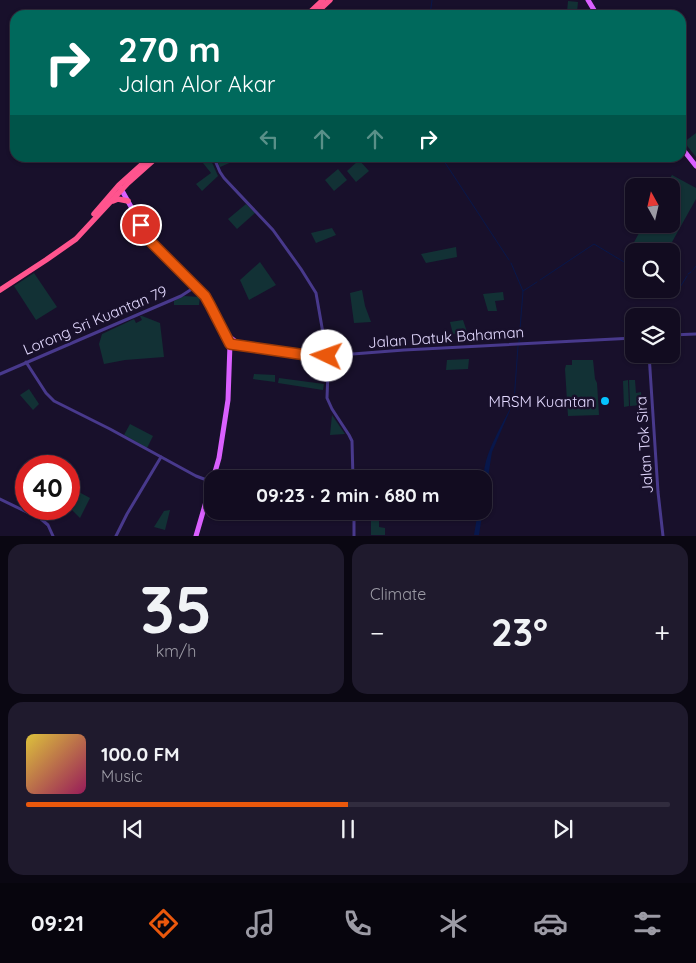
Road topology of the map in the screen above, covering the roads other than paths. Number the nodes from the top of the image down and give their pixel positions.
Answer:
1 (323, 0) edge
2 (330, 0) edge
3 (312, 10) edge
4 (319, 10) edge
5 (686, 153) edge
6 (145, 162) edge
7 (151, 162) edge
8 (216, 162) edge
9 (696, 166) edge
10 (120, 187) junction
11 (128, 201) junction
12 (109, 203) junction
13 (0, 286) edge
14 (195, 287) junction
15 (0, 290) edge
16 (225, 334) junction
17 (696, 334) edge
18 (680, 335) edge
19 (625, 338) edge
20 (230, 344) junction
21 (240, 345) junction
22 (327, 356) junction
23 (26, 362) junction
24 (650, 363) edge
25 (1, 373) edge
26 (161, 457) junction
27 (216, 470) edge
28 (353, 470) edge
29 (204, 478) edge
30 (0, 499) edge
31 (204, 510) edge
32 (354, 520) edge
33 (53, 536) edge
34 (116, 536) edge
35 (196, 536) edge
36 (354, 536) edge
37 (663, 536) edge

1 - 3 highway
2 - 4 highway
5 - 9 main road
6 - 10 highway
7 - 10 highway
8 - 22 street
10 - 11 main road
10 - 12 highway
10 - 13 highway
11 - 12 highway
11 - 14 main road
12 - 15 highway
14 - 16 main road
14 - 23 street, Lorong Sri Kuantan 79
16 - 20 main road
16 - 21 main road
17 - 18 street
19 - 22 street, Jalan Datuk Bahaman
20 - 21 street, Jalan Datuk Bahaman
20 - 27 main road
21 - 22 street, Jalan Datuk Bahaman
22 - 28 street
23 - 25 street, Lorong Sri Kuantan 79
23 - 26 street
24 - 37 street, Jalan Tok Sira
26 - 29 street
26 - 34 street
30 - 33 street
31 - 35 main road
32 - 36 street

